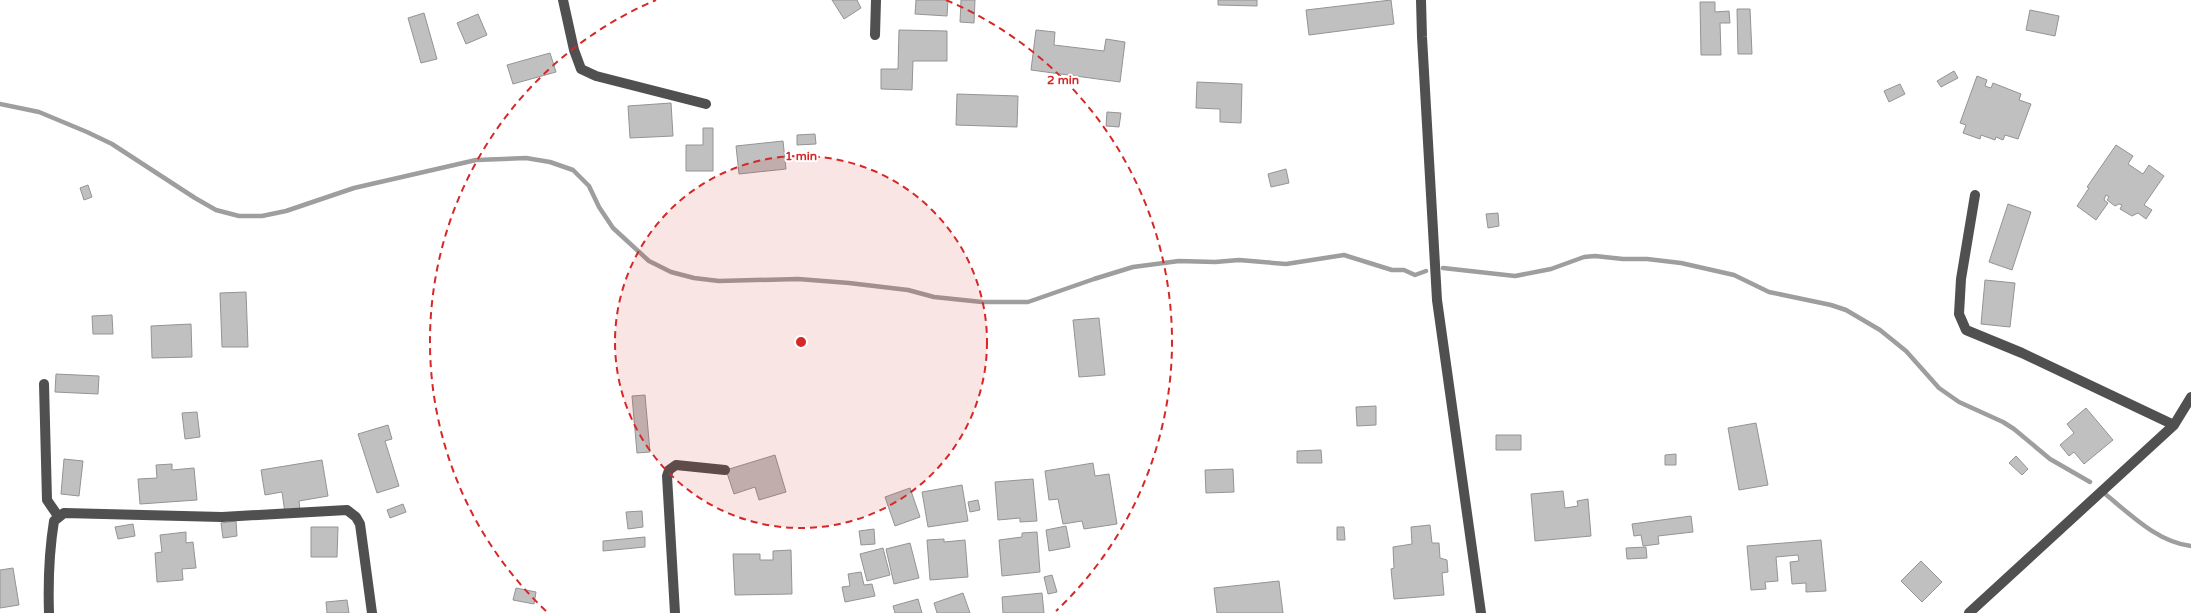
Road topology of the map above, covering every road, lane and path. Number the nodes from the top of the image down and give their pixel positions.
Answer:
1 (563, 0) edge
2 (876, 0) edge
3 (1422, 0) edge
4 (875, 35) dead end
5 (706, 104) dead end
6 (1975, 195) dead end
7 (44, 384) dead end
8 (2191, 397) edge
9 (2174, 425) junction
10 (725, 470) dead end
11 (58, 516) junction
12 (49, 613) edge
13 (372, 613) edge
14 (675, 613) edge
15 (1481, 613) edge
16 (1969, 613) edge

1 - 5 street
2 - 4 street
3 - 15 street
6 - 9 street
7 - 11 street
8 - 9 street
9 - 16 street
10 - 14 street
11 - 12 street
11 - 13 street

